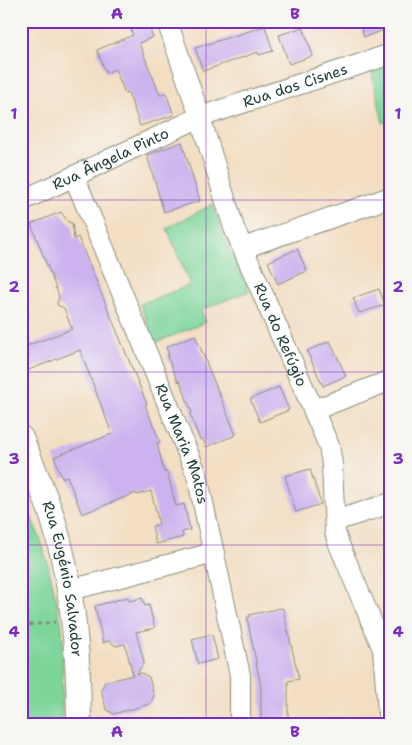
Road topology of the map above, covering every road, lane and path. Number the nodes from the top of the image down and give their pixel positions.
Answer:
1 (167, 21) edge
2 (391, 54) edge
3 (200, 117) junction
4 (74, 176) junction
5 (391, 197) edge
6 (21, 201) edge
7 (243, 248) junction
8 (391, 380) edge
9 (314, 410) junction
10 (21, 438) edge
11 (391, 503) edge
12 (335, 521) junction
13 (214, 553) junction
14 (70, 590) junction
15 (61, 621) dead end
16 (21, 626) edge
17 (387, 647) edge
18 (79, 724) edge
19 (240, 724) edge
20 (389, 724) edge

1 - 3 street, Rua do Refúgio
2 - 3 street, Rua dos Cisnes
3 - 4 street, Rua Ângela Pinto
3 - 7 street, Rua do Refúgio
4 - 6 street, Rua Ângela Pinto
4 - 13 street, Rua Maria Matos
5 - 7 street
7 - 9 street, Rua do Refúgio
8 - 9 street
9 - 12 street, Rua do Refúgio
10 - 14 street, Rua Eugénio Salvador
11 - 12 street
12 - 17 street, Rua do Refúgio
13 - 14 street
13 - 19 street, Rua Maria Matos
14 - 18 street, Rua Eugénio Salvador
15 - 16 path
17 - 20 street, Rua do Refúgio

